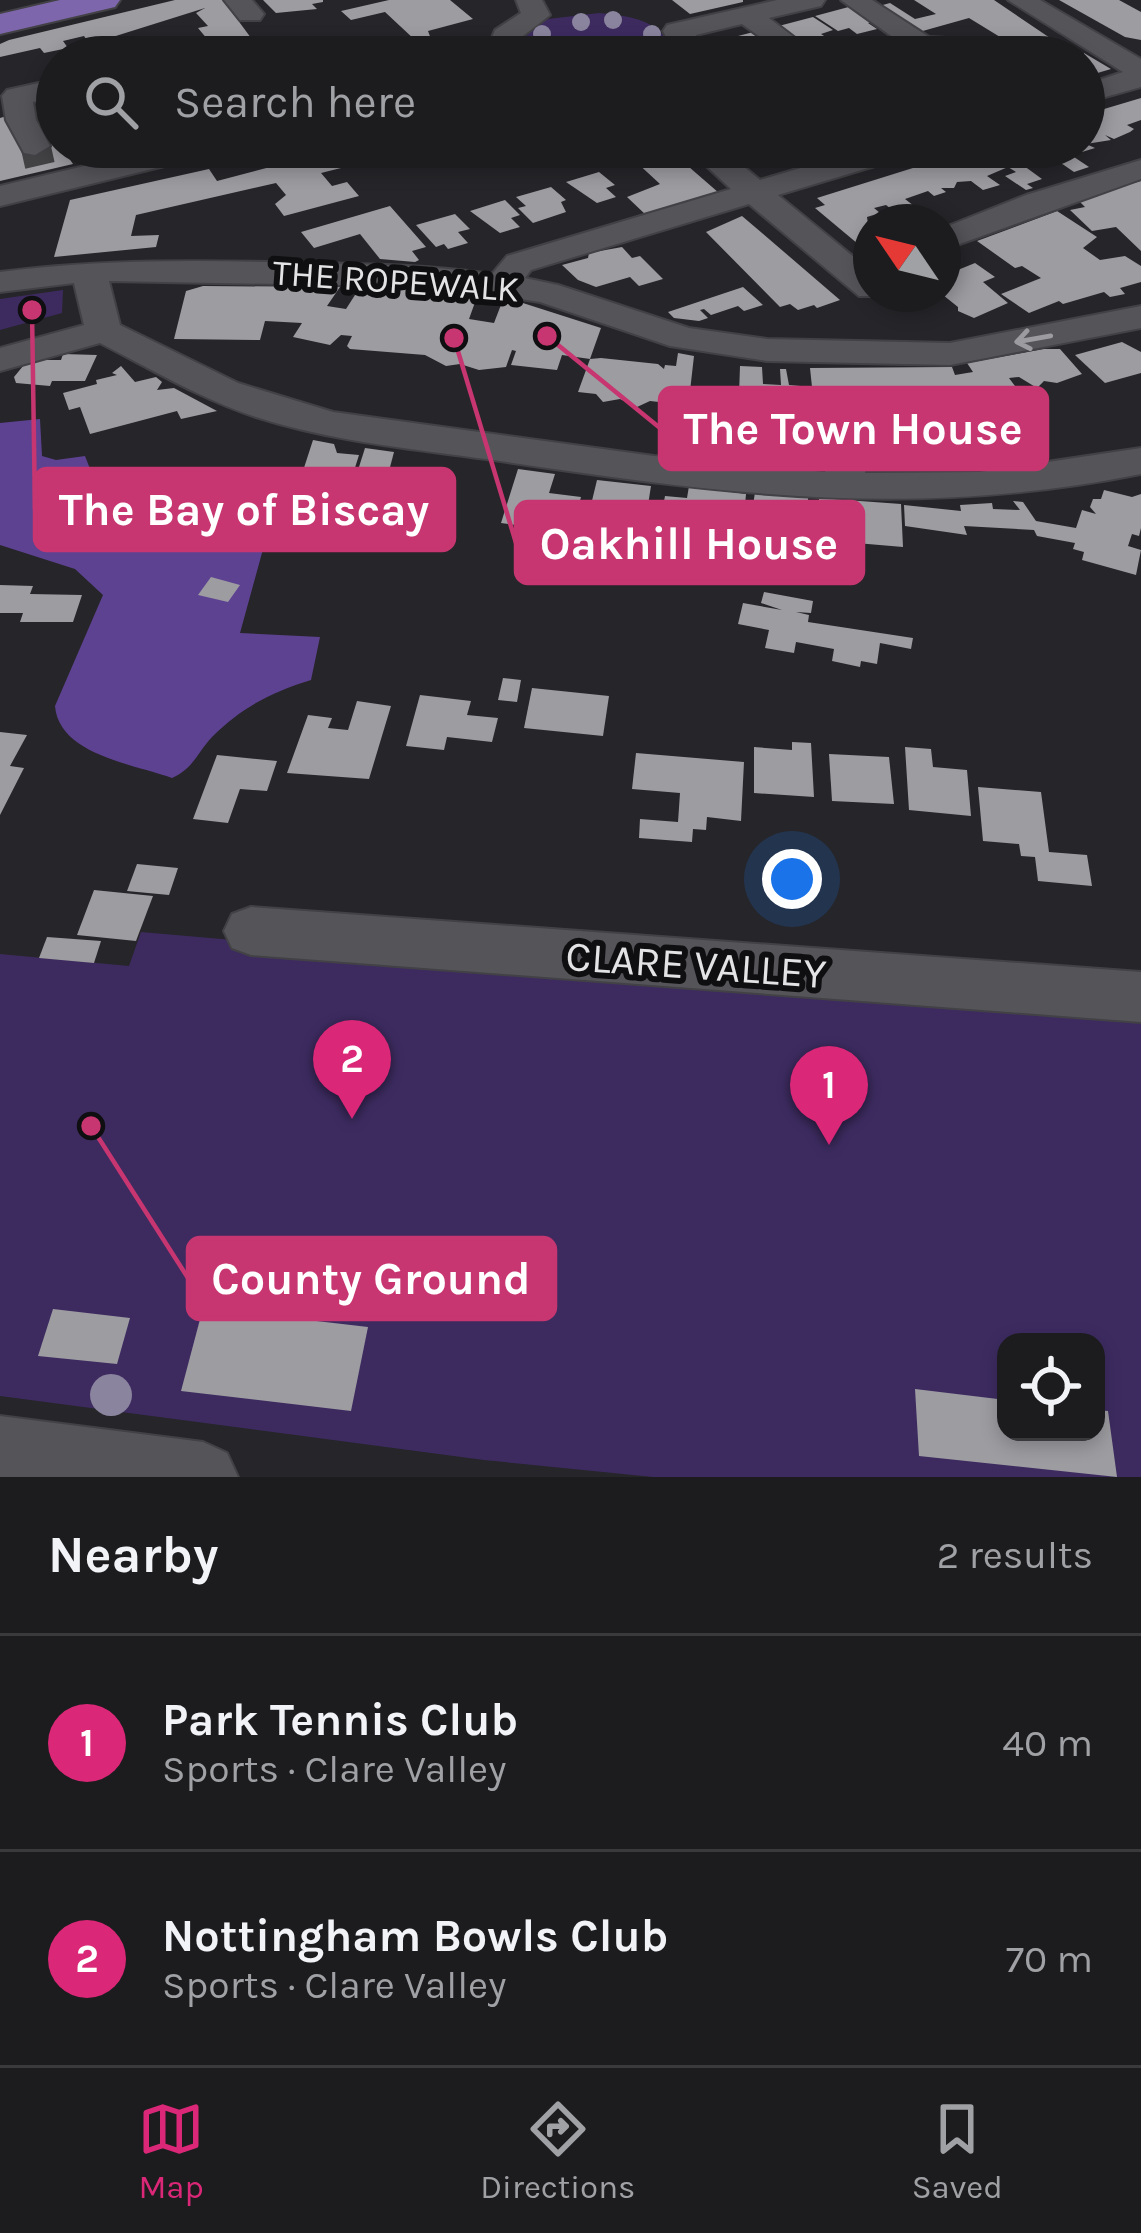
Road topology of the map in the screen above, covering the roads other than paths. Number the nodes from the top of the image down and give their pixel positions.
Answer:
1 (103, 0) edge
2 (812, 0) edge
3 (854, 0) edge
4 (1021, 0) edge
5 (531, 2) edge
6 (41, 6) edge
7 (747, 15) junction
8 (0, 24) edge
9 (506, 36) edge
10 (701, 36) edge
11 (776, 36) edge
12 (908, 36) edge
13 (1083, 36) edge
14 (1105, 48) edge
15 (0, 65) edge
16 (1139, 68) edge
17 (1105, 88) edge
18 (36, 92) edge
19 (17, 96) junction
20 (36, 137) edge
21 (144, 168) edge
22 (726, 168) edge
23 (832, 168) edge
24 (1141, 169) edge
25 (754, 191) junction
26 (0, 196) edge
27 (961, 233) edge
28 (853, 270) edge
29 (89, 271) junction
30 (0, 282) edge
31 (502, 283) junction
32 (900, 312) edge
33 (1141, 317) edge
34 (103, 331) junction
35 (925, 350) junction
36 (0, 360) edge
37 (962, 427) dead end
38 (1141, 461) edge
39 (844, 487) junction
40 (250, 931) dead end
41 (1141, 997) edge
42 (0, 1450) edge
43 (203, 1477) edge

1 - 6 main road
2 - 7 street
3 - 12 street
4 - 13 street
5 - 9 street
6 - 8 main road
7 - 10 street
7 - 11 street
14 - 16 street
15 - 19 street
16 - 17 street
18 - 19 street
19 - 20 street
21 - 26 street
22 - 25 street
23 - 25 street
24 - 27 street
25 - 28 street
25 - 31 street
29 - 30 street, THE ROPEWALK
29 - 31 street, THE ROPEWALK
29 - 34 street
31 - 35 street, THE ROPEWALK
32 - 35 street
33 -> 35 street, THE ROPEWALK
34 - 36 street
34 - 39 street
37 - 39 street
38 - 39 street
40 - 41 street, CLARE VALLEY
42 - 43 street

